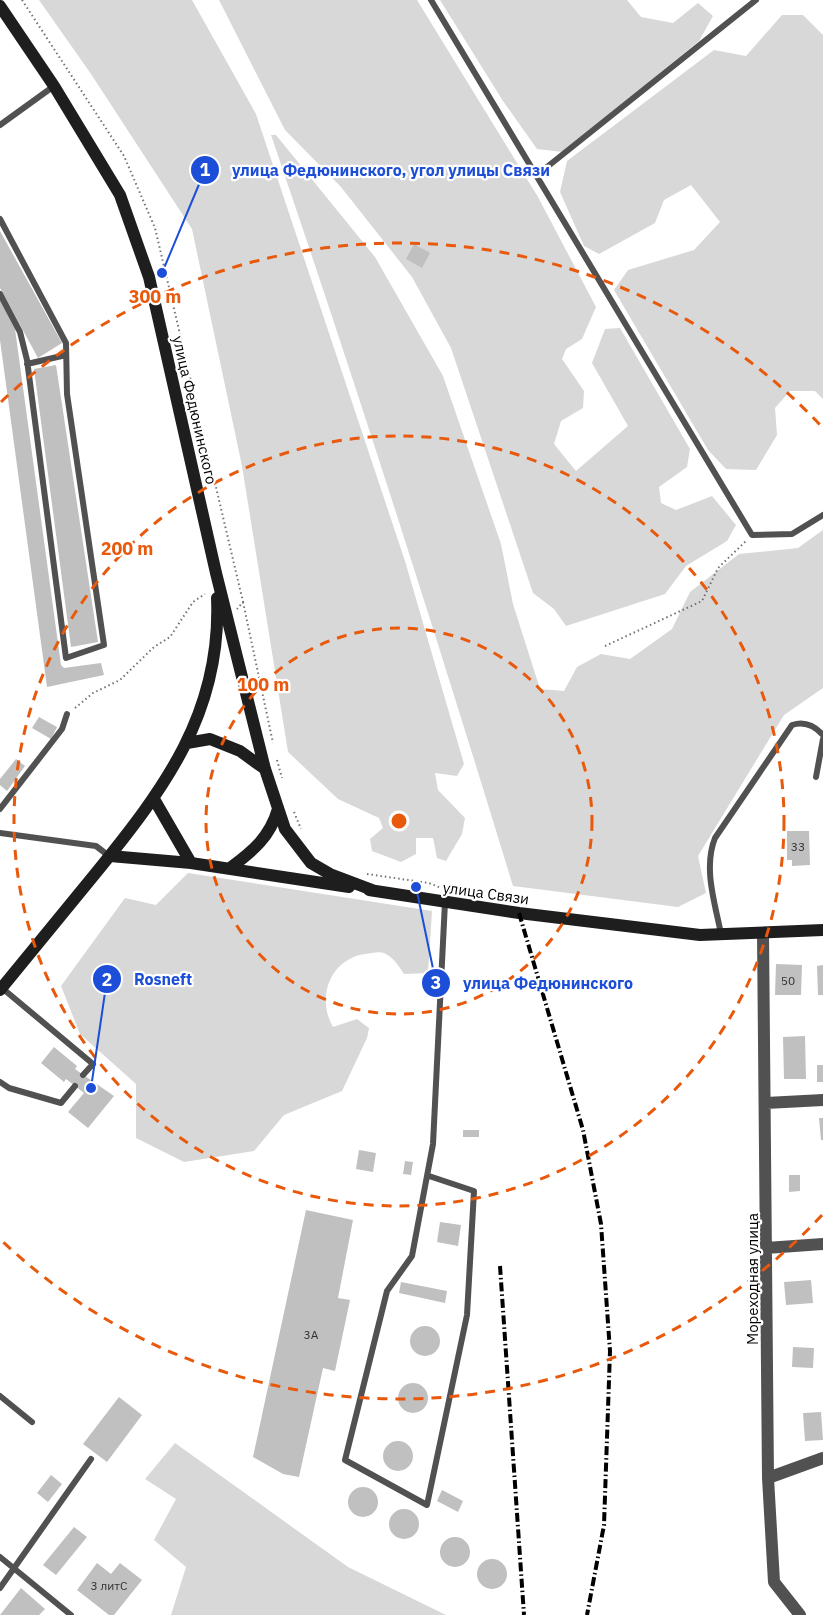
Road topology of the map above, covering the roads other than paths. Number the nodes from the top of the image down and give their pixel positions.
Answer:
1 (431, 0) edge
2 (756, 0) edge
3 (0, 6) edge
4 (54, 86) junction
5 (0, 125) edge
6 (537, 175) junction
7 (0, 219) edge
8 (0, 294) edge
9 (66, 355) junction
10 (27, 363) junction
11 (823, 515) edge
12 (216, 573) junction
13 (67, 714) road end
14 (823, 735) edge
15 (823, 739) edge
16 (187, 743) junction
17 (266, 769) junction
18 (816, 777) dead end
19 (154, 799) junction
20 (0, 809) edge
21 (278, 809) junction
22 (0, 833) edge
23 (110, 856) junction
24 (191, 862) junction
25 (230, 868) junction
26 (375, 891) junction
27 (446, 897) junction
28 (823, 930) edge
29 (763, 933) junction
30 (721, 935) junction
31 (1, 989) edge
32 (83, 1076) dead end
33 (0, 1082) edge
34 (75, 1086) dead end
35 (823, 1100) edge
36 (766, 1103) junction
37 (429, 1176) junction
38 (823, 1244) edge
39 (766, 1248) junction
40 (0, 1396) edge
41 (32, 1422) dead end
42 (823, 1458) edge
43 (91, 1459) dead end
44 (768, 1478) junction
45 (0, 1557) edge
46 (15, 1569) junction
47 (0, 1588) edge
48 (71, 1615) edge
49 (800, 1615) edge

1 - 6 lane
2 - 6 lane
3 - 4 main road, улица Федюнинского
4 - 5 lane
4 - 12 main road, улица Федюнинского
6 - 11 lane
7 - 9 lane
8 - 10 lane
9 - 10 lane
9 - 10 lane
12 - 16 main road, улица Федюнинского
12 - 17 main road, улица Федюнинского
13 - 20 lane
14 - 30 lane
15 - 18 lane
16 - 17 main road
16 - 19 main road, улица Федюнинского
17 - 21 main road, улица Федюнинского
19 - 23 main road, улица Федюнинского
19 - 24 main road
21 - 25 main road
21 - 26 main road, улица Федюнинского
22 - 23 lane
23 - 24 main road, улица Связи
23 - 31 main road, улица Федюнинского
24 - 25 main road, улица Связи
25 - 26 main road, улица Связи
26 - 27 main road, улица Связи
27 - 30 main road, улица Связи
27 - 37 lane
28 - 29 main road, улица Связи
29 - 30 main road, улица Связи
29 - 36 street, Мореходная улица
31 - 32 lane
33 - 34 lane
35 - 36 street
36 - 39 street, Мореходная улица
37 - 37 lane
38 - 39 street
39 - 44 street, Мореходная улица
40 - 41 lane
42 - 44 street
43 - 46 lane
44 - 49 street, Мореходная улица
45 - 46 lane
46 - 47 lane
46 - 48 lane

